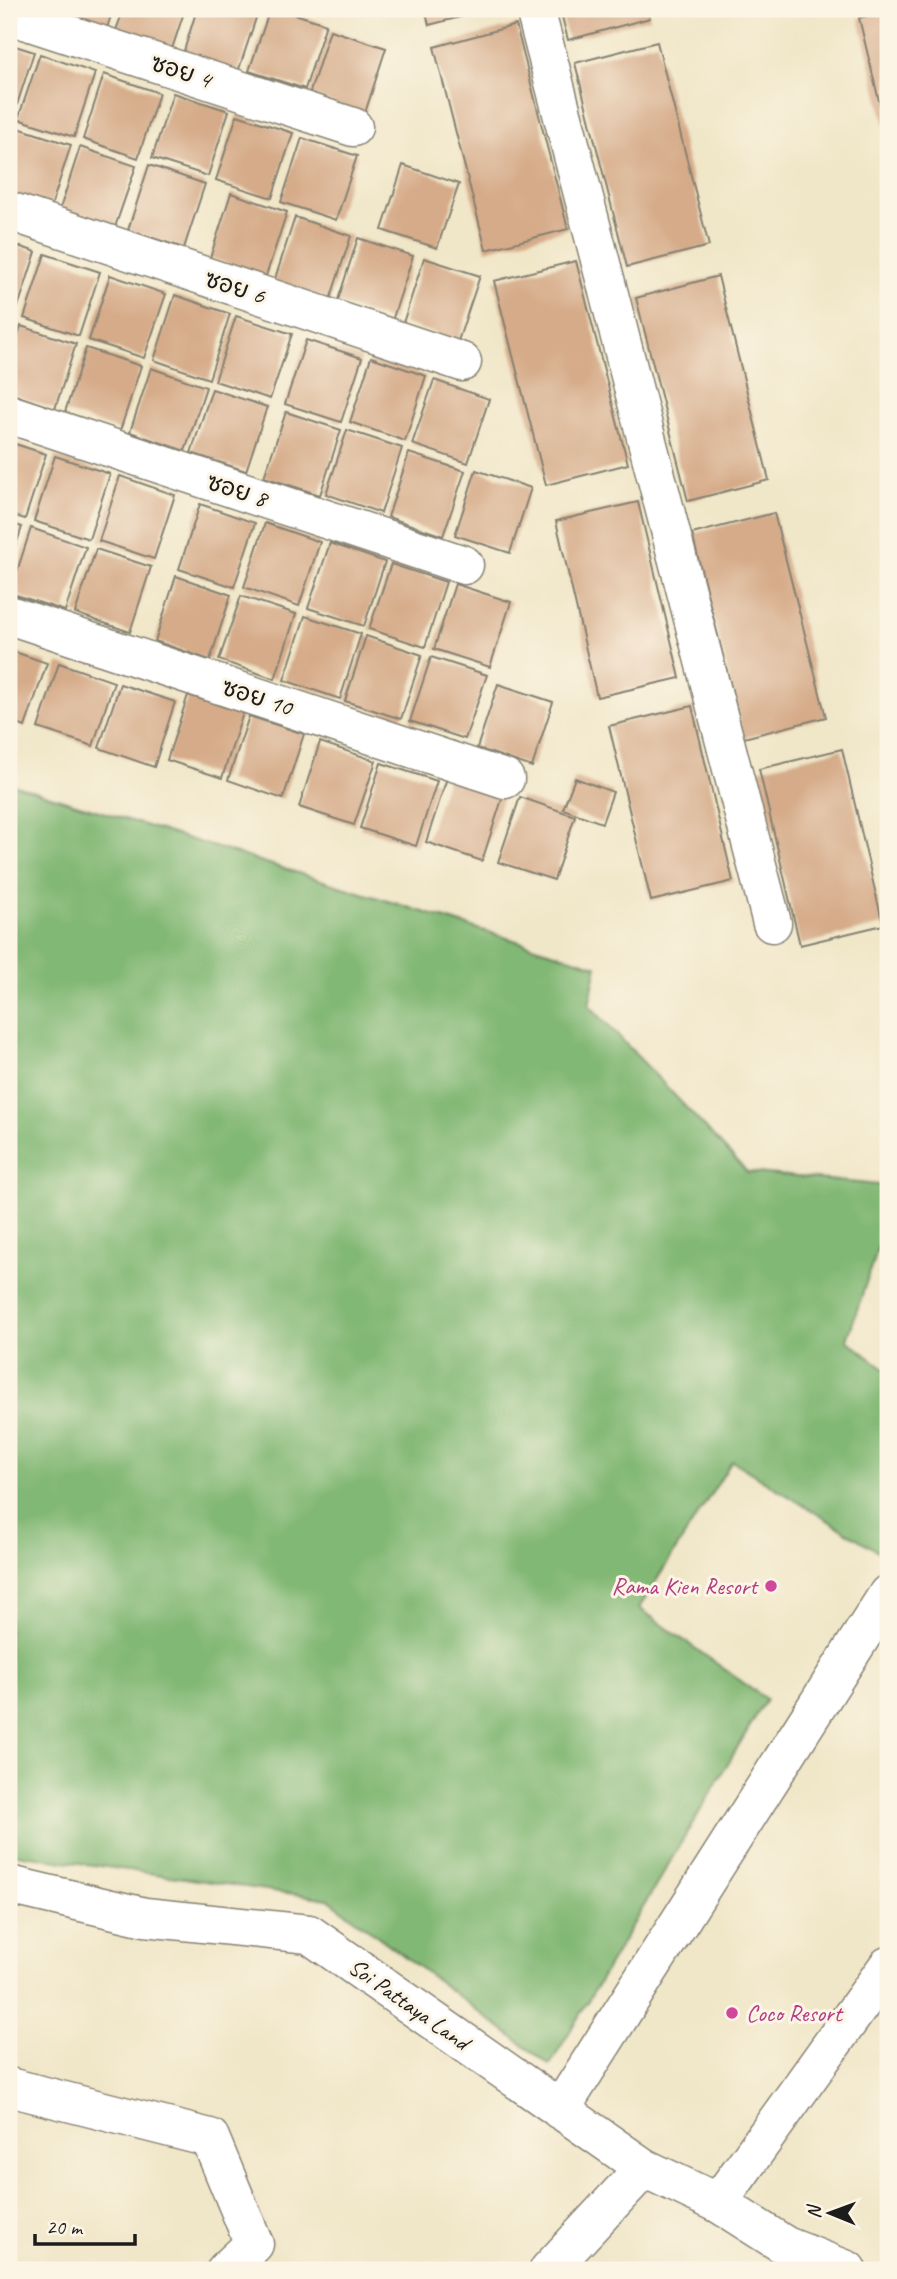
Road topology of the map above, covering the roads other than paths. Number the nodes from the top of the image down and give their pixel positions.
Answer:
1 (535, 9) edge
2 (9, 15) edge
3 (353, 127) dead end
4 (9, 211) edge
5 (462, 362) dead end
6 (9, 414) edge
7 (464, 565) dead end
8 (9, 615) edge
9 (505, 779) dead end
10 (772, 923) dead end
11 (888, 1594) edge
12 (9, 1885) edge
13 (888, 1966) edge
14 (9, 2087) edge
15 (560, 2110) junction
16 (644, 2168) junction
17 (718, 2203) junction
18 (778, 2258) edge
19 (226, 2270) edge
20 (549, 2270) edge
21 (847, 2270) edge

1 - 10 street
2 - 3 street, ซอย 4
4 - 5 street, ซอย 6
6 - 7 street, ซอย 8
8 - 9 street, ซอย 10
11 - 15 street
12 - 15 street, Soi Pattaya Land
13 - 17 street
14 - 19 street
15 - 16 street, Soi Pattaya Land
16 - 17 street, Soi Pattaya Land
16 - 20 street
17 - 18 street, Soi Pattaya Land
18 - 21 street, Soi Pattaya Land

